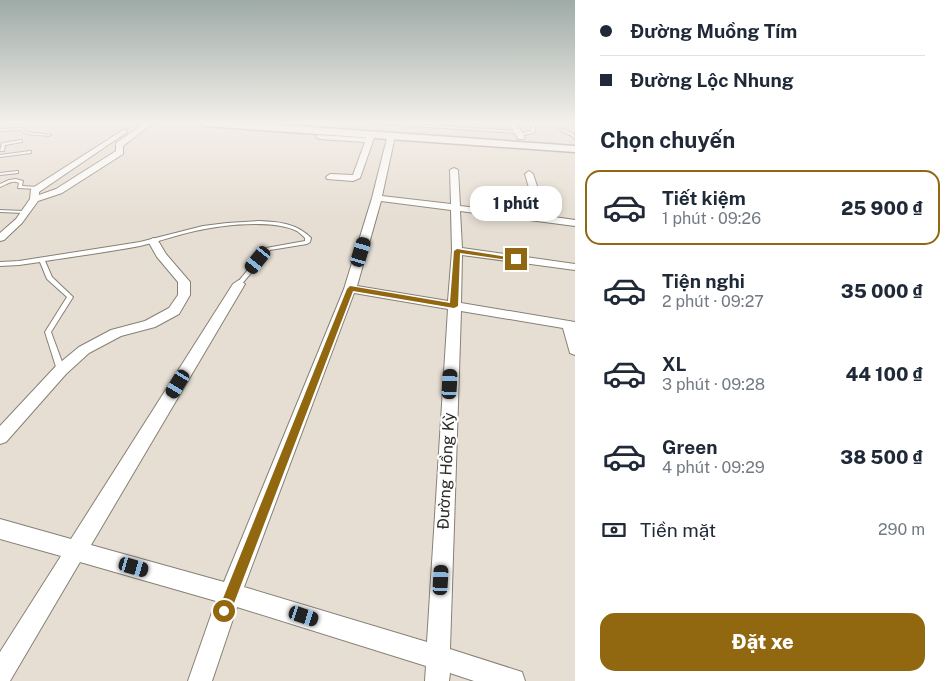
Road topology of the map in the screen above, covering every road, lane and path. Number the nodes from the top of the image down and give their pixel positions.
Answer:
1 (88, 155) edge
2 (116, 155) edge
3 (363, 155) edge
4 (387, 155) edge
5 (454, 170) dead end
6 (17, 172) dead end
7 (0, 174) edge
8 (530, 174) dead end
9 (330, 177) dead end
10 (0, 186) edge
11 (38, 188) junction
12 (377, 198) junction
13 (35, 199) junction
14 (457, 209) junction
15 (0, 211) edge
16 (22, 217) junction
17 (543, 220) junction
18 (575, 223) edge
19 (0, 227) edge
20 (0, 238) edge
21 (153, 241) junction
22 (457, 251) junction
23 (42, 259) junction
24 (0, 264) edge
25 (575, 266) edge
26 (239, 284) joint
27 (350, 289) junction
28 (454, 306) junction
29 (572, 326) edge
30 (575, 350) edge
31 (61, 370) junction
32 (0, 437) edge
33 (0, 529) edge
34 (77, 551) junction
35 (230, 594) junction
36 (437, 658) junction
37 (0, 674) edge
38 (200, 681) edge
39 (437, 681) edge
40 (513, 681) edge

1 - 11 street
2 - 13 street
3 - 9 street
4 - 12 street
5 - 14 street, Đường Hồng Kỳ
6 - 7 lane
8 - 17 street
10 - 11 lane
11 - 13 street
12 - 14 street
12 - 27 street
13 - 16 street
14 - 17 street
14 - 22 street, Đường Hồng Kỳ
15 - 16 lane
16 - 19 street
16 - 20 street
17 - 18 street
21 - 23 lane
21 - 26 lane
21 - 31 street
22 - 25 street
22 - 28 street, Đường Hồng Kỳ
23 - 24 lane
23 - 31 lane
26 - 34 street
27 - 28 street
27 - 35 street
28 - 29 street
28 - 36 street, Đường Hồng Kỳ
29 - 30 street
31 - 32 street
33 - 34 street
34 - 35 street
34 - 37 street
35 - 36 street
35 - 38 street
36 - 39 street, Đường Hồng Kỳ
36 - 40 street

